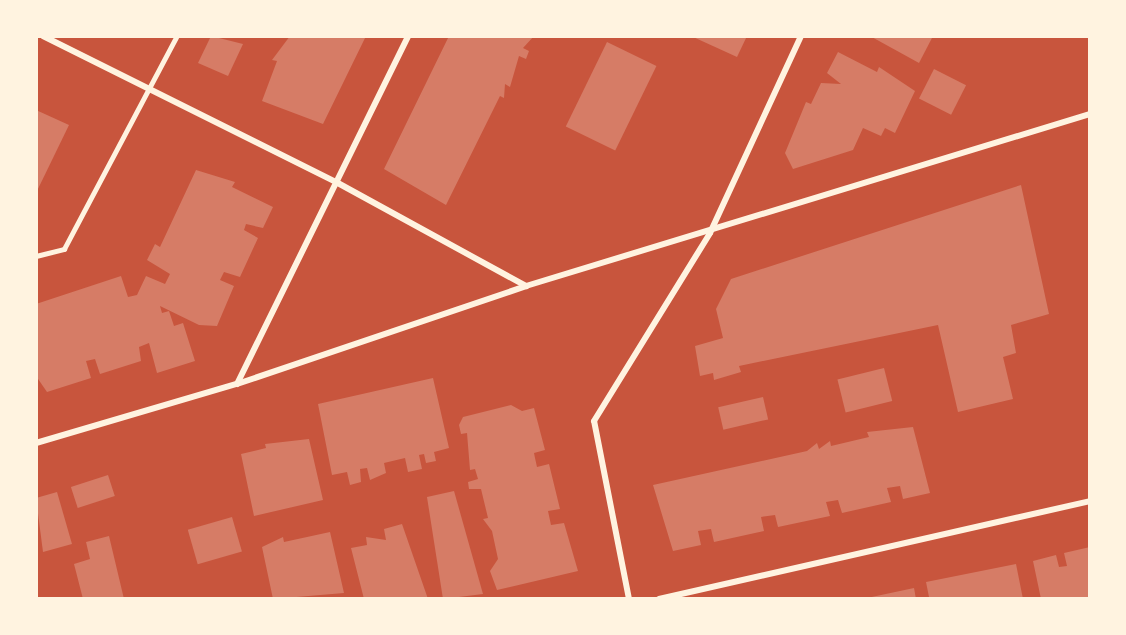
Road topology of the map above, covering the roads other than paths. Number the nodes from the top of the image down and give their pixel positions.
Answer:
1 (43, 36) edge
2 (177, 36) edge
3 (408, 36) edge
4 (801, 36) edge
5 (149, 89) junction
6 (1090, 114) edge
7 (336, 182) junction
8 (710, 233) junction
9 (36, 256) edge
10 (526, 285) junction
11 (237, 384) junction
12 (36, 443) edge
13 (1090, 501) edge
14 (629, 599) edge
15 (659, 599) edge

1 - 5 street
2 - 5 lane
3 - 7 street
4 - 8 street
5 - 7 street
5 - 9 lane
6 - 8 street
7 - 10 street
7 - 11 street
8 - 10 street
8 - 14 street
10 - 11 street
11 - 12 street
13 - 15 street

